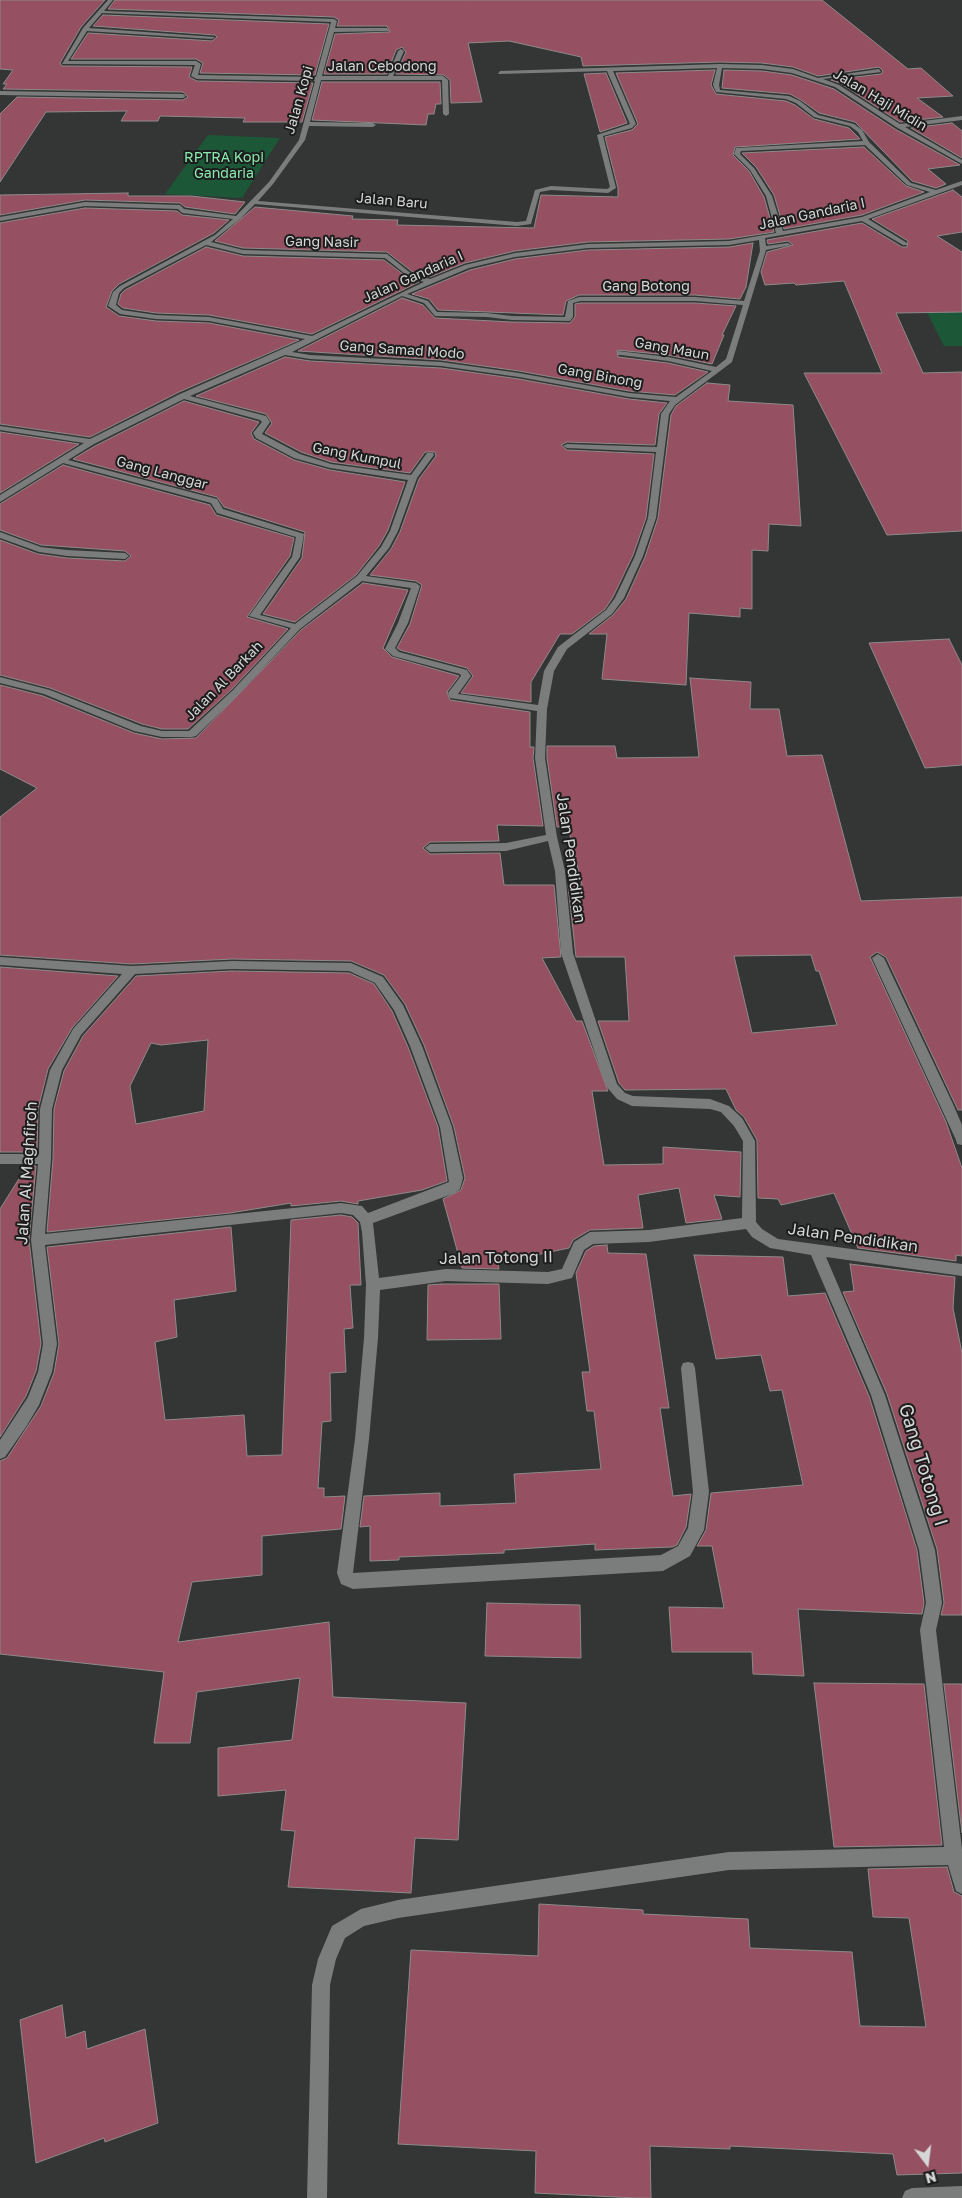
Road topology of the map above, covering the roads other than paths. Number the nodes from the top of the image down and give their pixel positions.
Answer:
1 (111, 0) edge
2 (102, 12) junction
3 (85, 29) junction
4 (333, 30) junction
5 (387, 30) dead end
6 (212, 37) dead end
7 (401, 51) dead end
8 (720, 66) junction
9 (609, 69) junction
10 (879, 71) dead end
11 (500, 73) dead end
12 (390, 78) junction
13 (817, 78) junction
14 (319, 79) junction
15 (0, 93) edge
16 (183, 96) dead end
17 (446, 114) dead end
18 (962, 118) edge
19 (306, 124) junction
20 (373, 124) dead end
21 (898, 126) junction
22 (867, 143) junction
23 (962, 162) edge
24 (962, 184) edge
25 (953, 186) junction
26 (962, 190) edge
27 (935, 192) junction
28 (253, 202) junction
29 (238, 218) junction
30 (0, 219) edge
31 (863, 219) junction
32 (780, 234) junction
33 (208, 243) junction
34 (762, 243) junction
35 (905, 244) dead end
36 (788, 245) dead end
37 (428, 281) junction
38 (400, 294) junction
39 (747, 303) junction
40 (310, 338) junction
41 (284, 353) junction
42 (621, 353) dead end
43 (718, 370) junction
44 (519, 375) joint
45 (183, 396) junction
46 (678, 399) junction
47 (0, 428) edge
48 (91, 442) junction
49 (567, 446) dead end
50 (662, 450) junction
51 (430, 455) dead end
52 (63, 461) junction
53 (413, 478) junction
54 (0, 499) edge
55 (0, 535) edge
56 (125, 556) dead end
57 (360, 578) junction
58 (297, 627) junction
59 (0, 680) edge
60 (542, 709) junction
61 (552, 837) junction
62 (430, 848) dead end
63 (878, 958) dead end
64 (0, 961) edge
65 (132, 970) junction
66 (962, 1140) edge
67 (0, 1159) edge
68 (45, 1159) junction
69 (366, 1220) junction
70 (749, 1223) junction
71 (38, 1240) junction
72 (815, 1248) junction
73 (962, 1270) edge
74 (374, 1285) junction
75 (688, 1368) dead end
76 (0, 1452) edge
77 (954, 1856) junction
78 (962, 1885) edge
79 (962, 2196) edge
80 (317, 2198) edge
81 (912, 2198) edge

1 - 2 street
2 - 3 street
2 - 4 street
3 - 6 street
3 - 14 street, Jalan Cebodong
4 - 5 street
4 - 14 street, Jalan Kopi
7 - 12 street
8 - 9 street, Jalan Haji Midin
8 - 13 street, Jalan Haji Midin
8 - 22 street
9 - 11 street, Jalan Haji Midin
9 - 28 street, Jalan Baru
10 - 13 street
12 - 14 street, Jalan Cebodong
12 - 17 street, Jalan Cebodong
13 - 21 street, Jalan Haji Midin
14 - 19 street, Jalan Kopi
15 - 16 street
18 - 21 street
19 - 20 street
19 - 28 street, Jalan Kopi
21 - 23 street, Jalan Haji Midin
22 - 27 street
22 - 32 street
24 - 25 street, Jalan Gandaria I
25 - 26 street
25 - 27 street, Jalan Gandaria I
27 - 31 street, Jalan Gandaria I
28 - 29 street, Jalan Kopi
29 - 30 street
29 - 33 street, Jalan Kopi
31 - 32 street, Jalan Gandaria I
31 - 35 street
32 - 34 street, Jalan Gandaria I
33 - 37 street, Gang Nasir
33 - 40 street, Jalan Kopi
34 - 36 street
34 - 37 street, Jalan Gandaria I
34 - 39 street, Jalan Pendidikan
37 - 38 street, Jalan Gandaria I
38 - 39 street, Gang Botong
38 - 40 street, Jalan Gandaria I
39 - 43 street, Jalan Pendidikan
40 - 41 street, Jalan Gandaria I
41 - 44 street, Gang Samad Modo
41 - 45 street, Jalan Gandaria I
42 - 43 street, Gang Maun
43 - 46 street, Jalan Pendidikan
44 - 46 street, Gang Binong
45 - 48 street, Jalan Gandaria I
45 - 53 street, Gang Kumpul
46 - 50 street, Jalan Pendidikan
47 - 48 street
48 - 52 street, Jalan Gandaria I
49 - 50 street
50 - 60 street, Jalan Pendidikan
51 - 53 street, Gang Kumpul
52 - 54 street, Jalan Gandaria I
52 - 58 street, Gang Langgar
53 - 57 street, Jalan Al Barkah
55 - 56 street
57 - 58 street, Jalan Al Barkah
57 - 60 street
58 - 59 street, Jalan Al Barkah
60 - 61 street, Jalan Pendidikan
61 - 62 street
61 - 70 street, Jalan Pendidikan
63 - 66 street
64 - 65 street
65 - 68 street, Jalan Al Maghfiroh
65 - 69 street
67 - 68 street
68 - 71 street, Jalan Al Maghfiroh
69 - 71 street
69 - 74 street
70 - 72 street, Jalan Pendidikan
70 - 74 street, Jalan Totong II
71 - 76 street, Jalan Al Maghfiroh
72 - 73 street, Jalan Pendidikan
72 - 77 street, Gang Totong I
74 - 75 street
77 - 78 street, Gang Totong I
77 - 80 street
79 - 81 street

